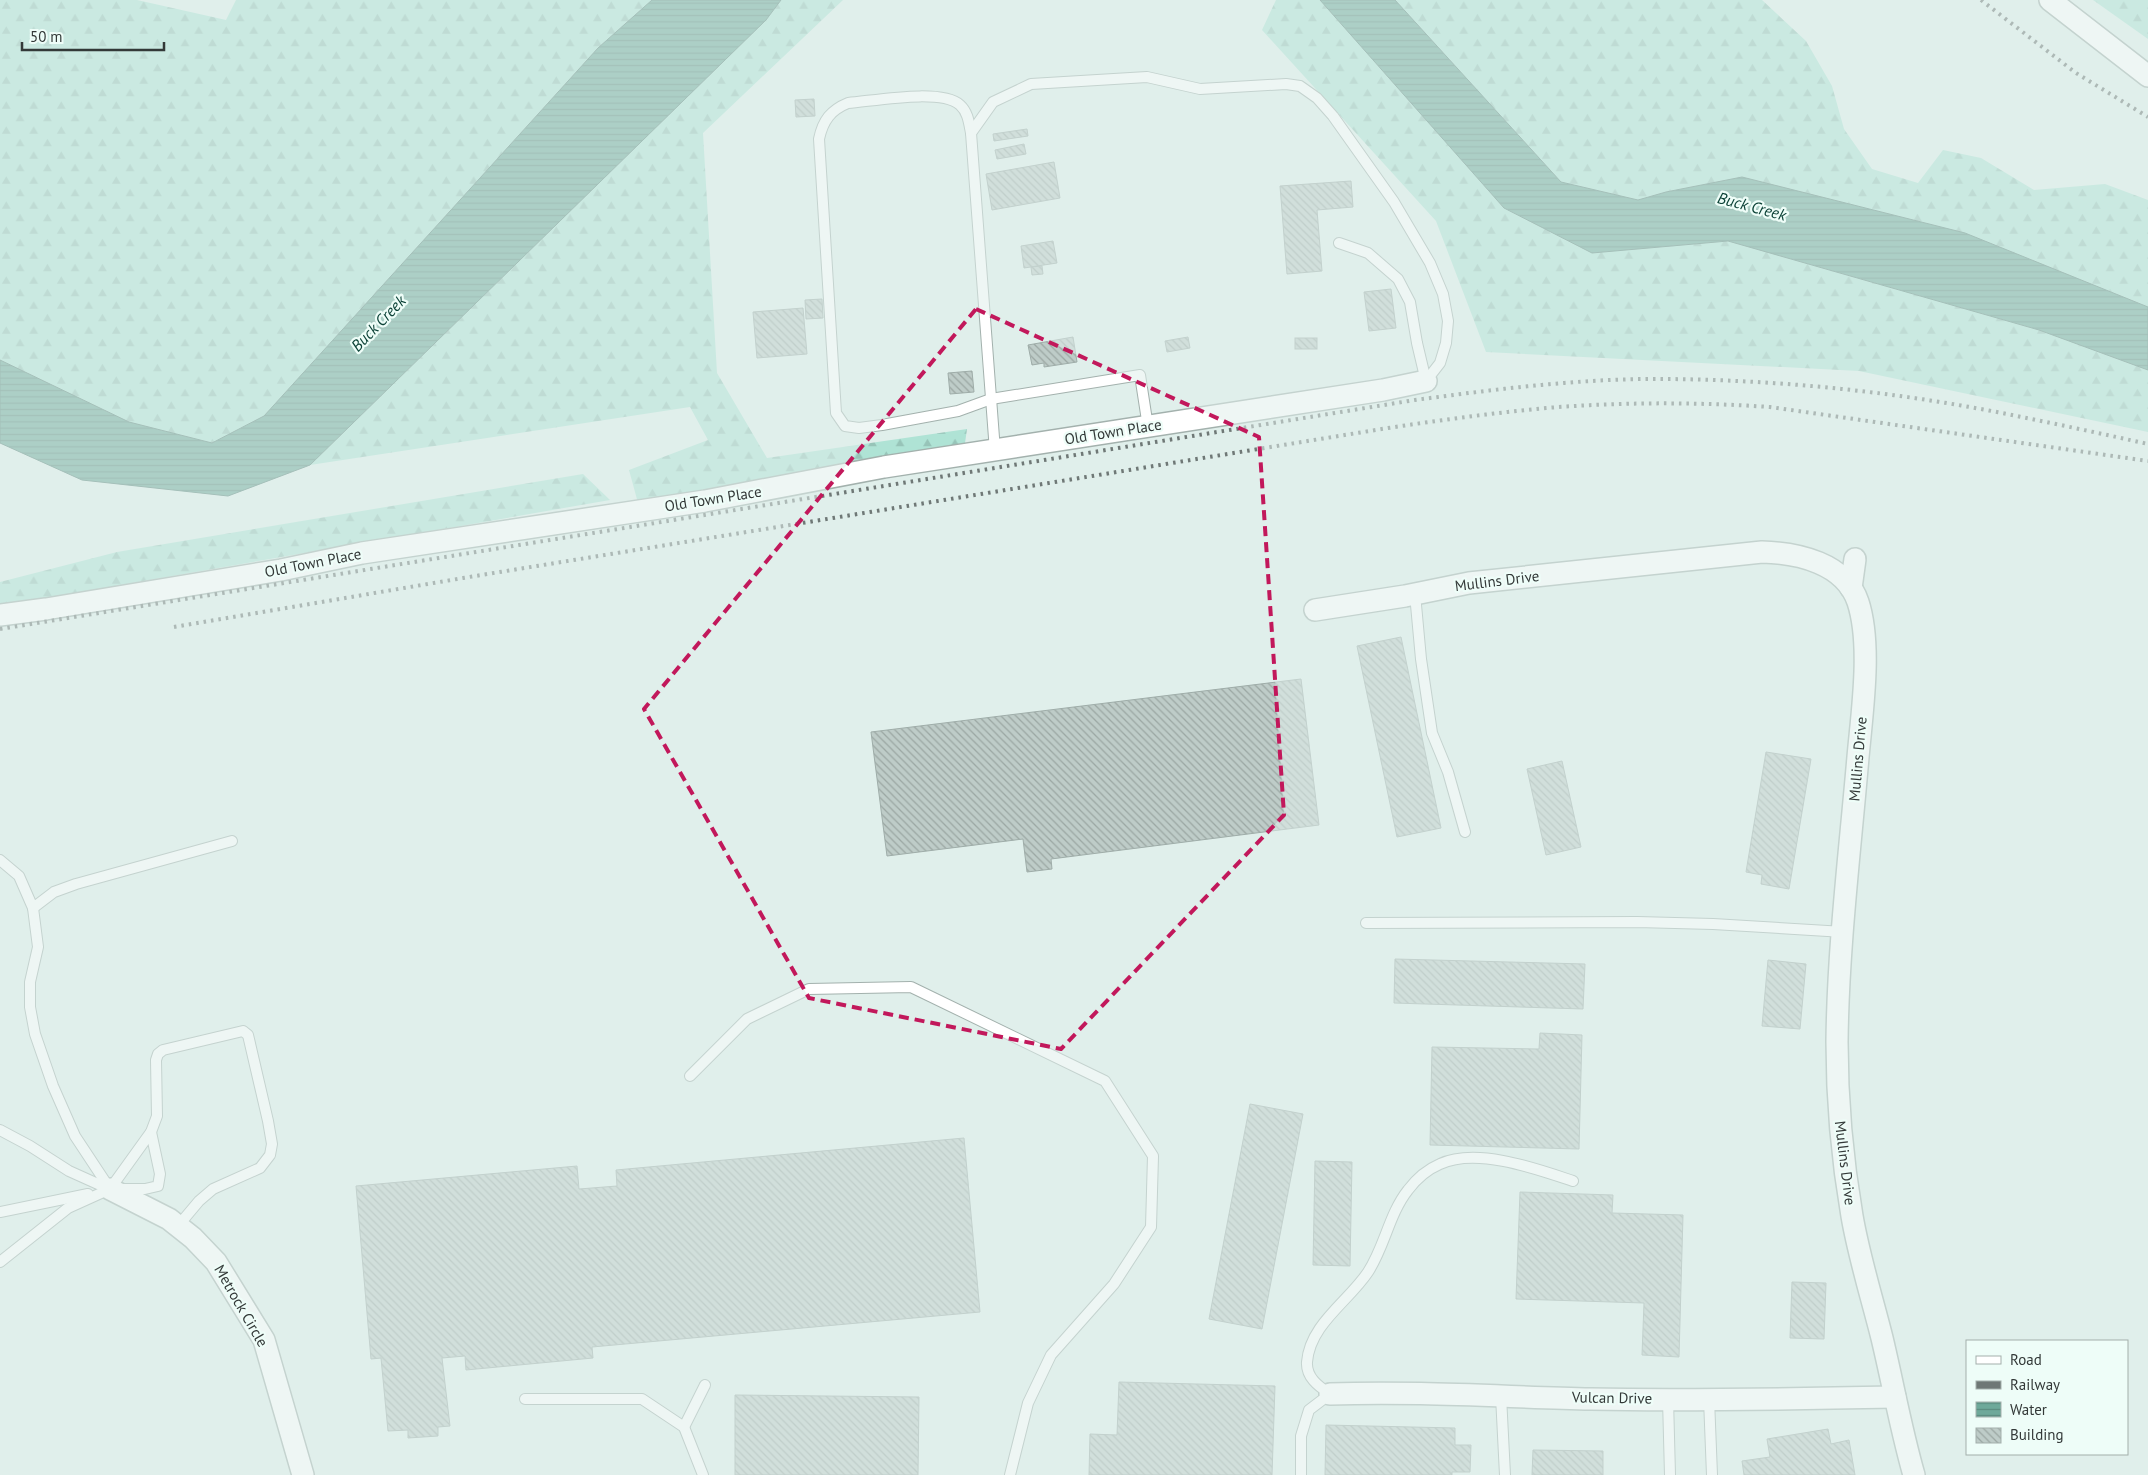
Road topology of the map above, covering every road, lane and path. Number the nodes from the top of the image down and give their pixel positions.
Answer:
1 (2050, 0) edge
2 (2148, 76) edge
3 (971, 133) junction
4 (1339, 243) dead end
5 (1426, 381) junction
6 (991, 400) junction
7 (1148, 427) junction
8 (995, 451) junction
9 (1855, 559) dead end
10 (1851, 588) junction
11 (1415, 594) junction
12 (1315, 610) dead end
13 (0, 615) edge
14 (1465, 832) dead end
15 (232, 841) dead end
16 (0, 860) edge
17 (33, 908) junction
18 (1366, 923) dead end
19 (1844, 932) junction
20 (690, 1076) dead end
21 (0, 1130) edge
22 (151, 1132) junction
23 (1573, 1181) dead end
24 (110, 1189) junction
25 (0, 1212) edge
26 (178, 1226) junction
27 (0, 1262) edge
28 (705, 1385) dead end
29 (1330, 1394) junction
30 (1501, 1396) junction
31 (1895, 1397) junction
32 (525, 1399) dead end
33 (1668, 1399) junction
34 (1709, 1399) junction
35 (684, 1427) junction
36 (302, 1475) edge
37 (703, 1475) edge
38 (1010, 1475) edge
39 (1302, 1475) edge
40 (1505, 1475) edge
41 (1670, 1475) edge
42 (1712, 1475) edge
43 (1914, 1475) edge

1 - 2 street
3 - 5 lane
3 - 6 lane
3 - 6 lane
4 - 5 lane
5 - 7 street, Old Town Place
6 - 7 lane
6 - 8 lane
7 - 8 street, Old Town Place
8 - 13 street, Old Town Place
9 - 10 street
10 - 11 street, Mullins Drive
10 - 19 street, Mullins Drive
11 - 12 street, Mullins Drive
11 - 14 lane
15 - 17 lane
16 - 17 lane
17 - 24 lane
18 - 19 lane
19 - 31 street, Mullins Drive
20 - 38 lane
21 - 24 lane
22 - 24 lane
22 - 24 lane
22 - 26 lane
23 - 29 lane
24 - 25 lane
24 - 26 street, Metrock Circle
24 - 27 lane
26 - 36 street, Metrock Circle
28 - 35 lane
29 - 30 street, Vulcan Drive
29 - 39 lane
30 - 33 street, Vulcan Drive
30 - 40 lane
31 - 34 street, Vulcan Drive
31 - 43 street, Mullins Drive
32 - 35 lane
33 - 34 street, Vulcan Drive
33 - 41 lane
34 - 42 lane
35 - 37 lane

